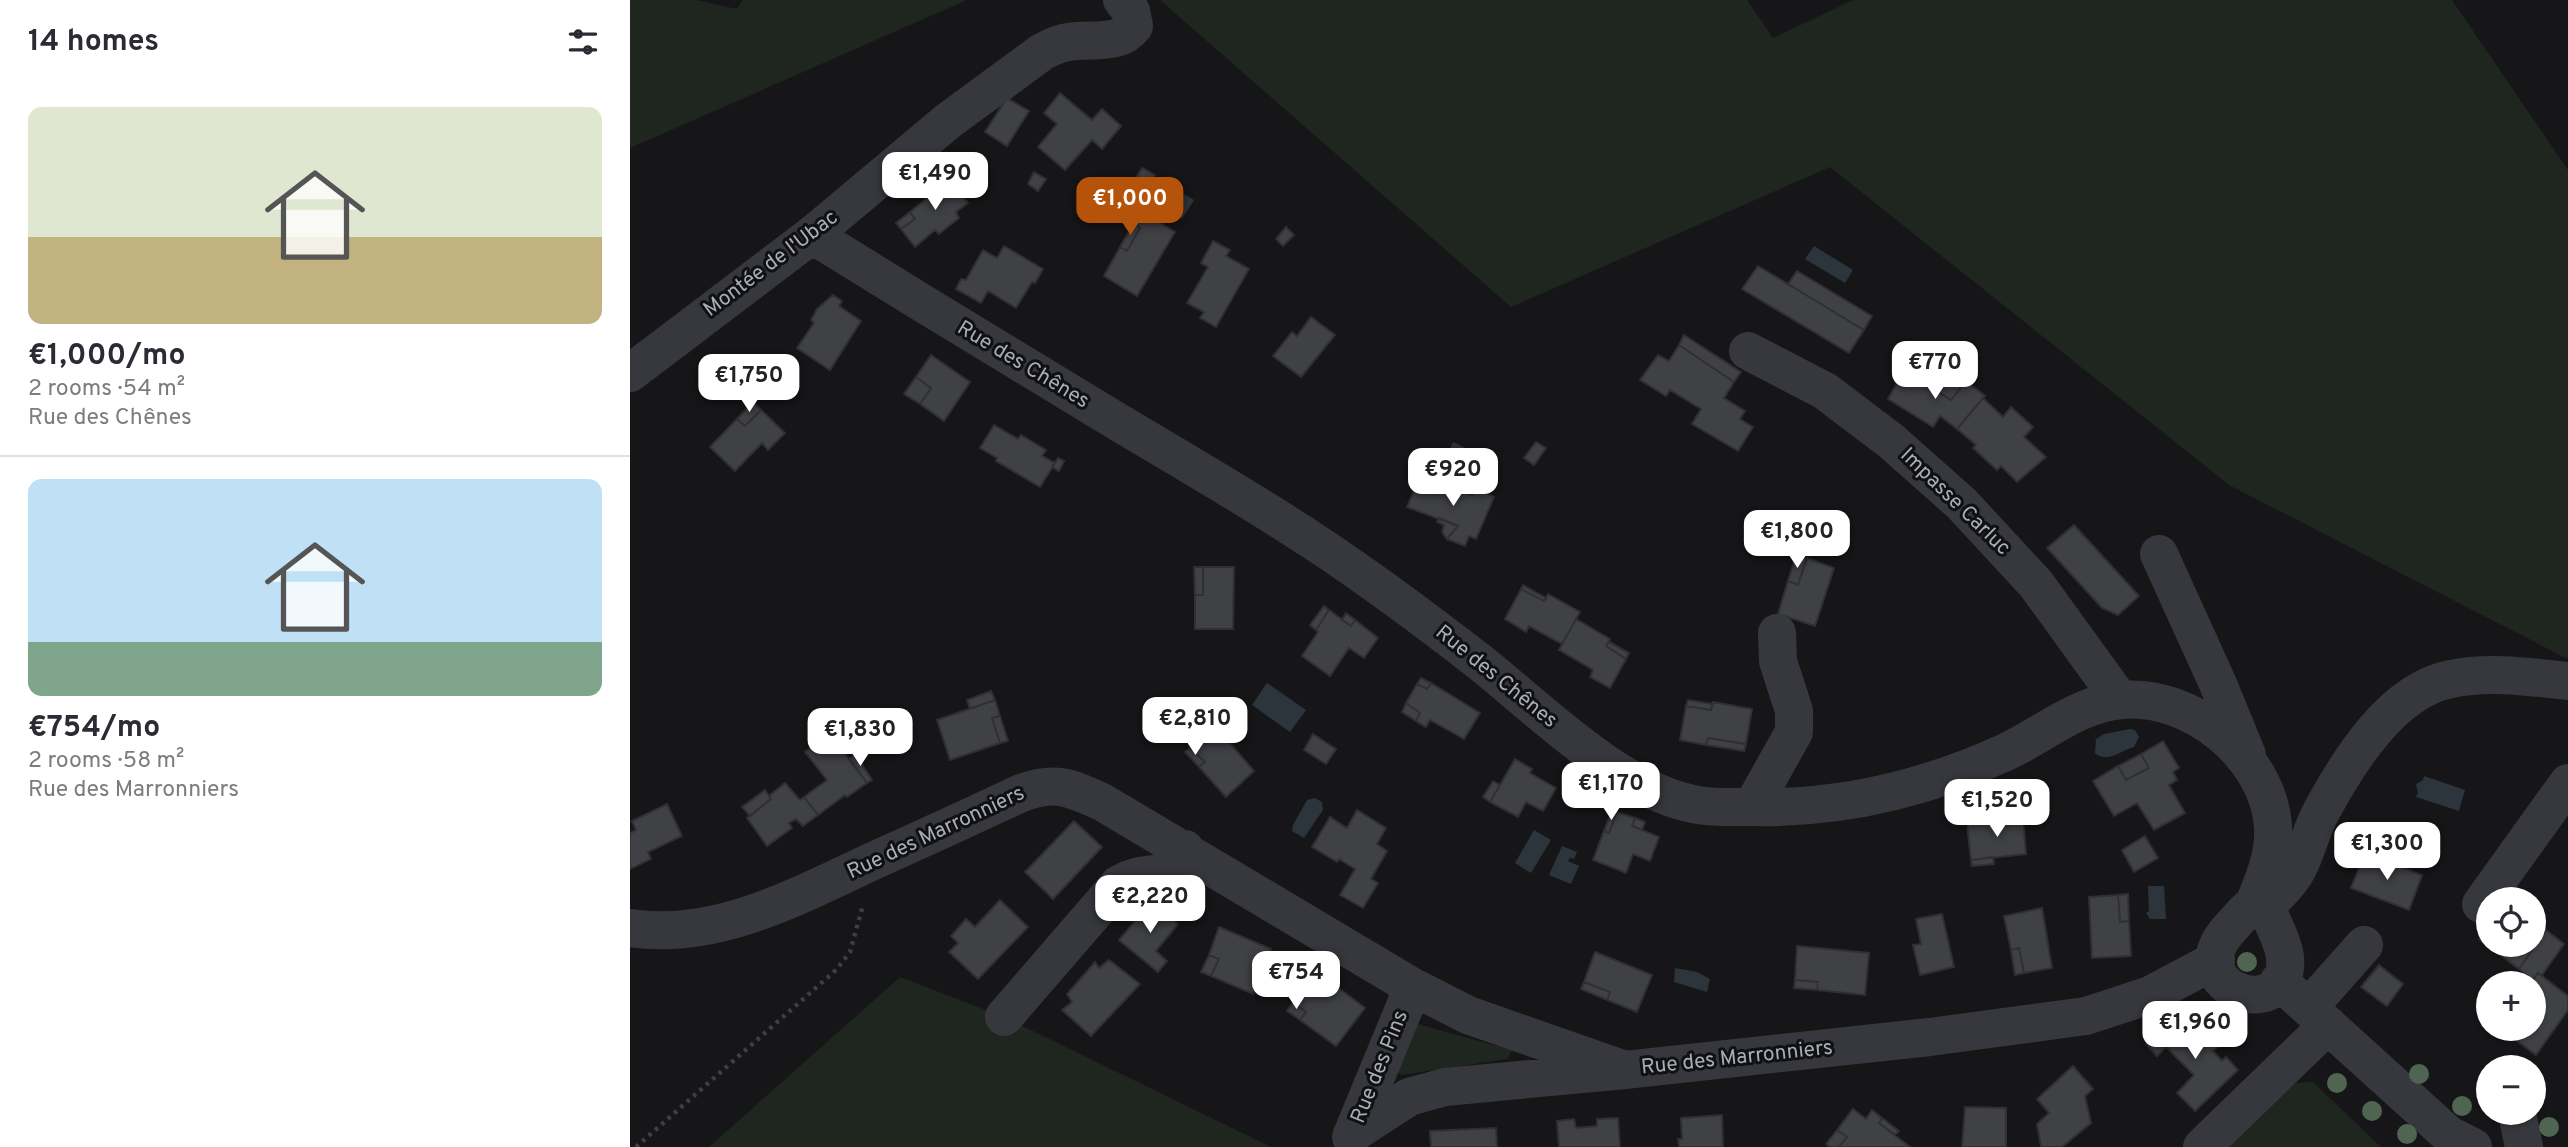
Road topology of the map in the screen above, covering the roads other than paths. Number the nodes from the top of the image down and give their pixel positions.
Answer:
1 (1122, 0) edge
2 (812, 235) junction
3 (1748, 351) dead end
4 (630, 373) edge
5 (2159, 554) dead end
6 (1777, 634) dead end
7 (2568, 681) edge
8 (2120, 700) junction
9 (2251, 767) junction
10 (2568, 783) edge
11 (1752, 807) junction
12 (1185, 849) junction
13 (2493, 887) edge
14 (2260, 905) junction
15 (630, 928) edge
16 (2364, 945) dead end
17 (2216, 960) junction
18 (2279, 982) junction
19 (1413, 987) junction
20 (2318, 1016) junction
21 (1004, 1017) dead end
22 (1531, 1037) junction
23 (1625, 1070) junction
24 (1532, 1078) junction
25 (2519, 1125) edge
26 (1350, 1140) edge
27 (2202, 1147) edge
28 (2473, 1147) edge
29 (2524, 1147) edge

1 - 2 street, Montée de l'Ubac
2 - 4 street, Montée de l'Ubac
2 - 11 street, Rue des Chênes
3 - 8 street, Impasse Carluc
5 - 9 street
6 - 11 street
7 - 14 street
8 - 9 street, Rue des Chênes
8 - 11 street, Rue des Chênes
9 - 14 street, Rue des Chênes
10 - 13 street
12 - 15 street, Rue des Marronniers
12 - 19 street, Rue des Marronniers
12 - 21 street
14 - 17 street
14 - 18 street
16 - 20 street
17 - 18 street
17 - 23 street, Rue des Marronniers
18 - 20 street
19 - 22 street, Rue des Marronniers
19 - 26 street, Rue des Pins
20 - 27 street
20 - 28 street
22 - 23 street, Rue des Marronniers
22 - 24 street
23 - 24 street
24 - 26 street
25 - 29 street

